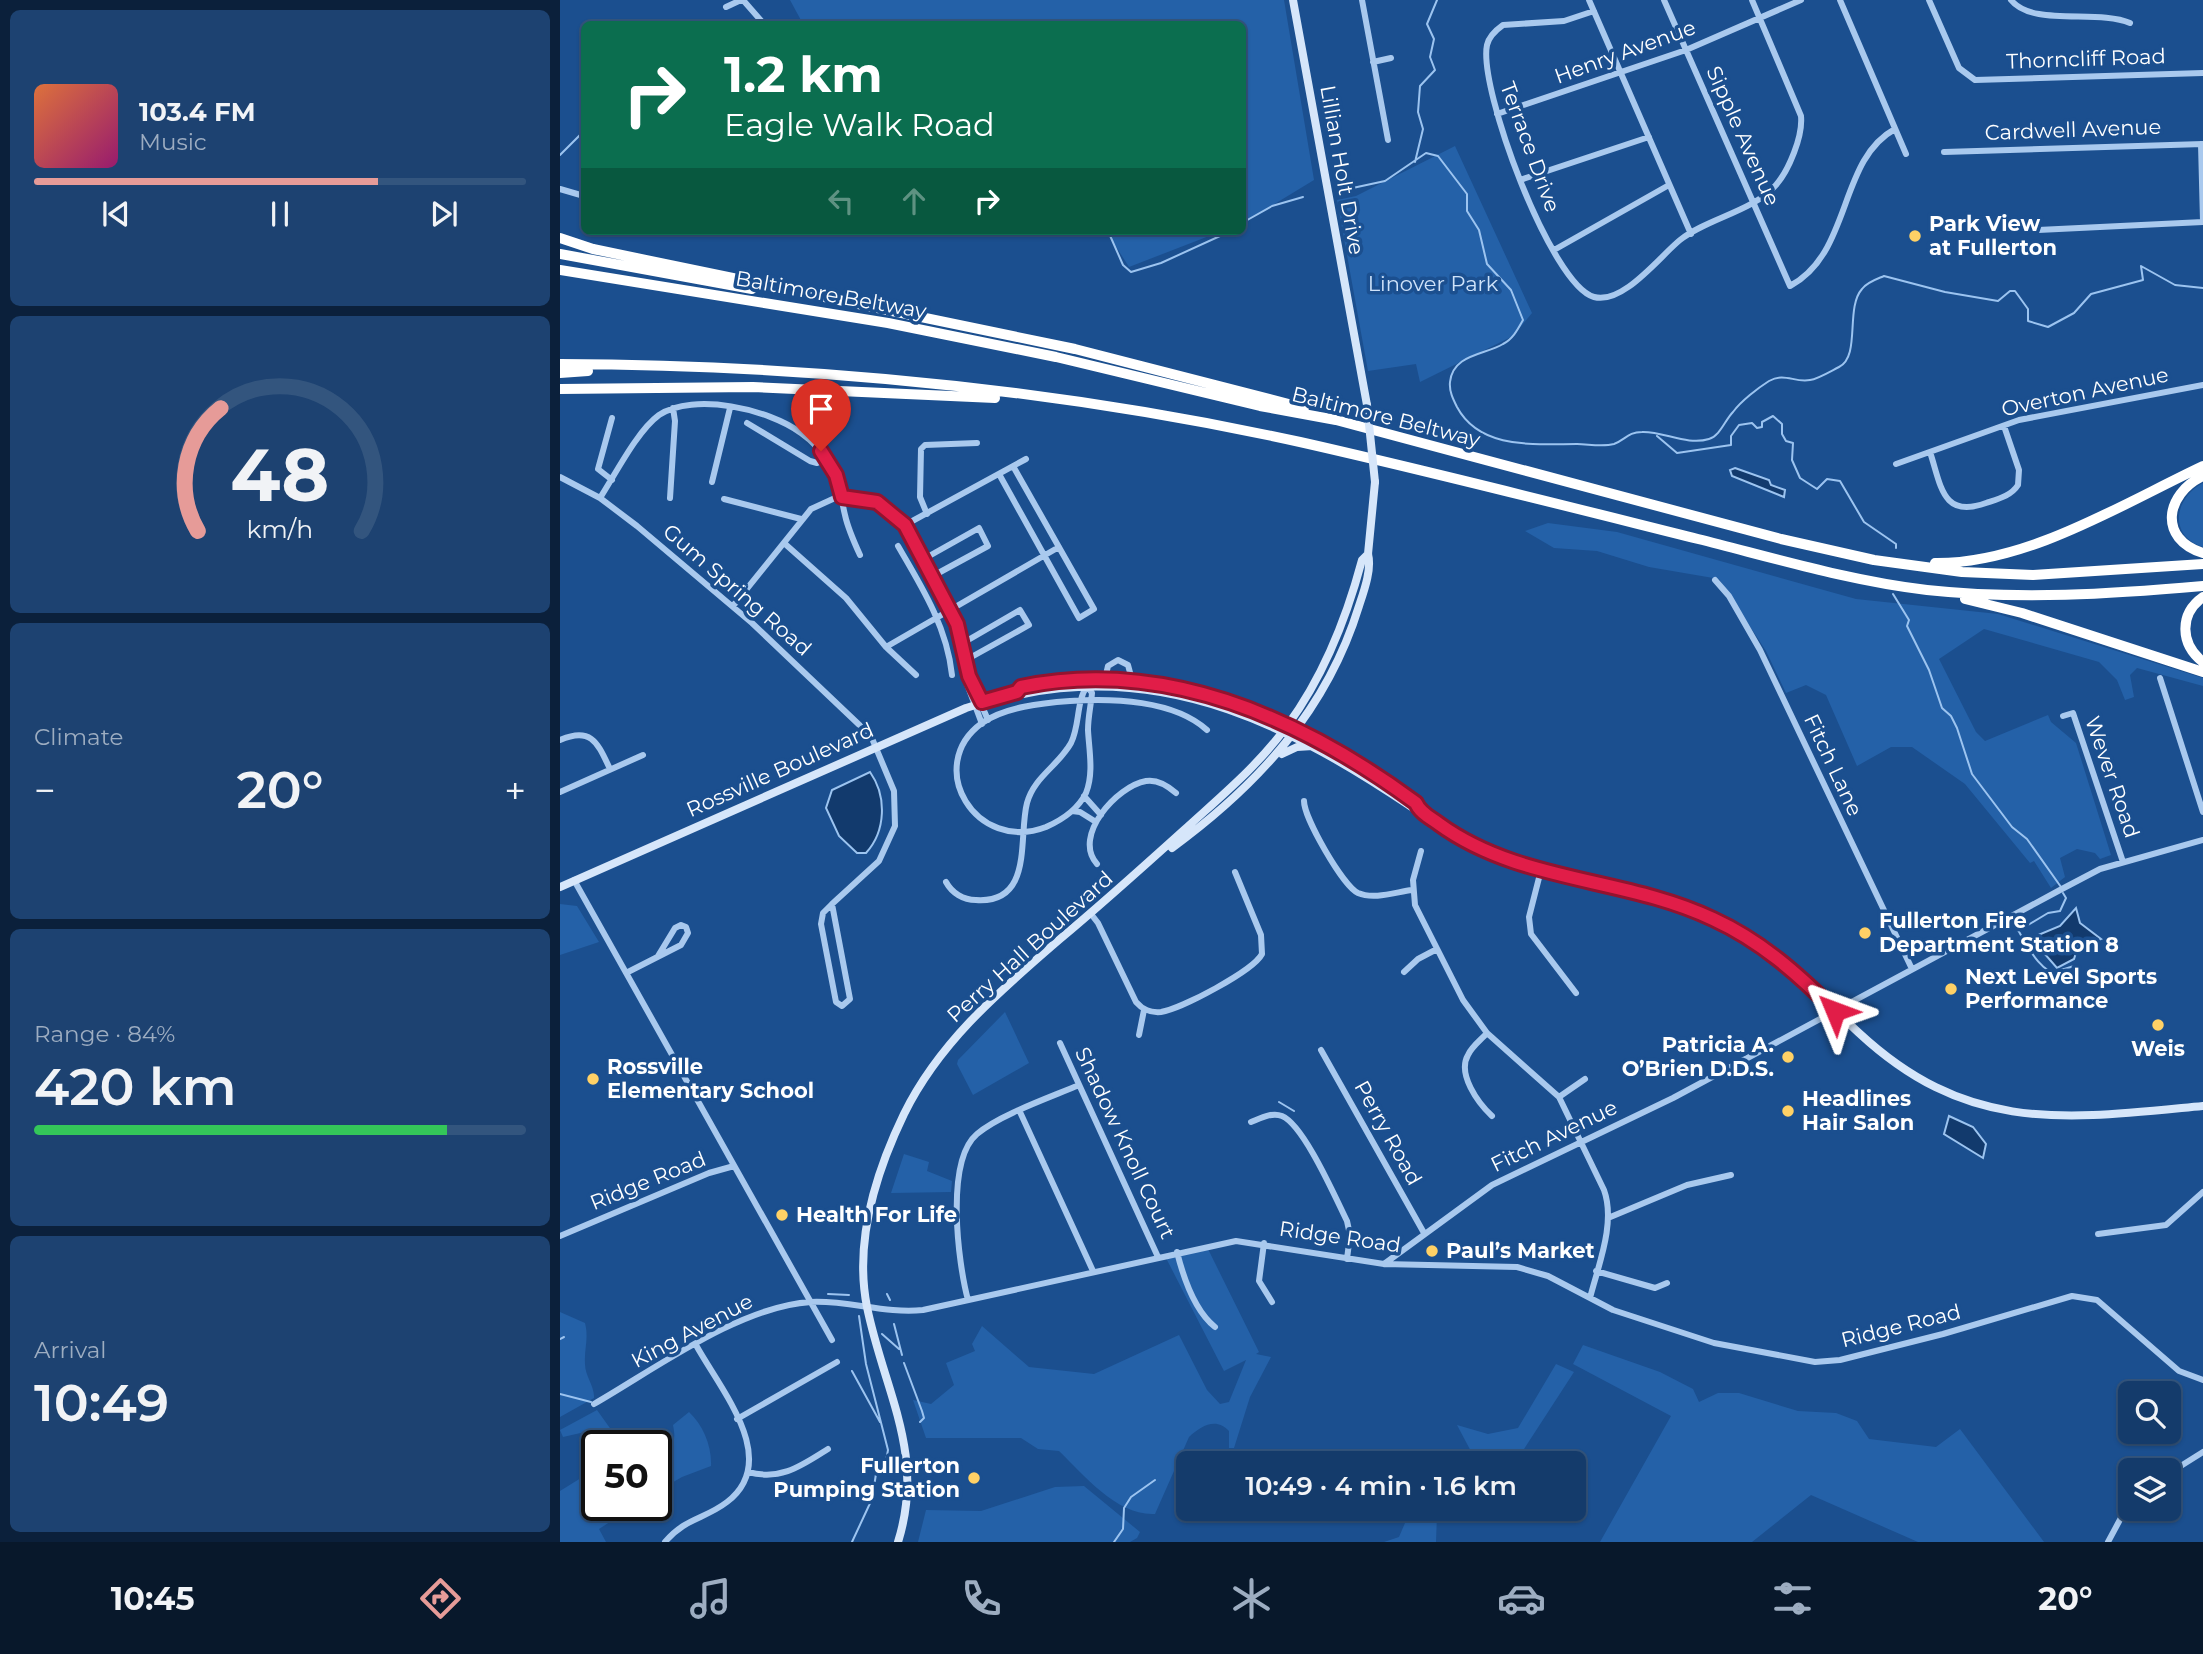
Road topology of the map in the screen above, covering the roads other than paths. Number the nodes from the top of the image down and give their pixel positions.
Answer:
1 (742, 0) edge
2 (1293, 0) edge
3 (1362, 0) edge
4 (1589, 0) edge
5 (1664, 0) edge
6 (1752, 0) edge
7 (1801, 0) edge
8 (1840, 0) edge
9 (1929, 0) edge
10 (2011, 0) edge
11 (726, 7) dead end
12 (1594, 11) junction
13 (1760, 18) junction
14 (761, 21) edge
15 (2130, 23) dead end
16 (1686, 50) junction
17 (1391, 58) dead end
18 (1374, 62) junction
19 (2203, 73) edge
20 (1621, 74) junction
21 (1497, 114) junction
22 (1895, 129) junction
23 (1648, 137) junction
24 (1388, 140) dead end
25 (2202, 144) edge
26 (1944, 152) dead end
27 (1906, 154) dead end
28 (1520, 180) junction
29 (1669, 185) junction
30 (560, 189) edge
31 (581, 195) edge
32 (1752, 201) junction
33 (2203, 222) edge
34 (2038, 230) dead end
35 (1691, 234) junction
36 (560, 238) edge
37 (1555, 250) junction
38 (560, 254) edge
39 (560, 270) edge
40 (879, 307) junction
41 (560, 364) edge
42 (560, 373) edge
43 (825, 376) junction
44 (2203, 385) edge
45 (560, 389) edge
46 (1109, 407) junction
47 (673, 408) junction
48 (730, 408) junction
49 (612, 418) dead end
50 (1336, 420) junction
51 (747, 423) dead end
52 (2004, 426) junction
53 (977, 443) dead end
54 (1930, 452) junction
55 (827, 459) junction
56 (1026, 459) dead end
57 (1896, 464) dead end
58 (1013, 466) junction
59 (2203, 466) edge
60 (999, 474) junction
61 (2203, 476) edge
62 (560, 477) edge
63 (612, 480) junction
64 (712, 482) dead end
65 (842, 497) junction
66 (600, 498) junction
67 (670, 498) dead end
68 (724, 499) dead end
69 (928, 514) junction
70 (801, 519) junction
71 (905, 525) junction
72 (1759, 533) junction
73 (784, 543) junction
74 (898, 546) dead end
75 (1059, 548) junction
76 (2203, 553) edge
77 (1367, 554) junction
78 (860, 555) dead end
79 (1044, 556) junction
80 (922, 560) junction
81 (2203, 564) edge
82 (931, 577) junction
83 (1715, 580) dead end
84 (2203, 586) edge
85 (1925, 589) junction
86 (2203, 597) edge
87 (733, 606) junction
88 (950, 609) junction
89 (936, 616) junction
90 (1339, 634) junction
91 (1348, 636) junction
92 (963, 643) junction
93 (886, 647) junction
94 (966, 660) junction
95 (2203, 662) edge
96 (2203, 672) edge
97 (953, 675) dead end
98 (916, 676) dead end
99 (2160, 678) dead end
100 (1105, 679) junction
101 (1132, 680) junction
102 (1087, 686) junction
103 (1017, 692) junction
104 (1082, 700) junction
105 (1091, 701) junction
106 (978, 704) junction
107 (2063, 716) dead end
108 (985, 722) junction
109 (1078, 724) junction
110 (1088, 726) junction
111 (1287, 727) junction
112 (1207, 730) dead end
113 (1296, 731) junction
114 (560, 740) edge
115 (1316, 746) junction
116 (877, 747) junction
117 (643, 755) dead end
118 (1271, 762) junction
119 (610, 769) junction
120 (560, 792) edge
121 (1176, 793) dead end
122 (1084, 796) junction
123 (1304, 801) dead end
124 (1419, 809) junction
125 (1072, 811) junction
126 (2203, 812) edge
127 (1101, 815) junction
128 (1096, 822) junction
129 (1024, 834) junction
130 (2203, 840) edge
131 (1421, 851) dead end
132 (1151, 862) junction
133 (2123, 862) junction
134 (1097, 864) dead end
135 (1541, 870) junction
136 (1235, 872) dead end
137 (574, 880) junction
138 (946, 882) dead end
139 (560, 887) edge
140 (1412, 890) junction
141 (832, 904) junction
142 (1091, 914) junction
143 (1437, 949) junction
144 (658, 956) junction
145 (843, 961) junction
146 (828, 963) junction
147 (1912, 969) junction
148 (1404, 972) dead end
149 (626, 973) junction
150 (1576, 993) dead end
151 (1144, 1010) junction
152 (1835, 1011) junction
153 (1487, 1033) junction
154 (1139, 1035) dead end
155 (1060, 1043) dead end
156 (1321, 1050) dead end
157 (1585, 1079) dead end
158 (1079, 1085) junction
159 (1559, 1097) junction
160 (2203, 1106) edge
161 (1020, 1112) junction
162 (1492, 1116) dead end
163 (1251, 1122) dead end
164 (1581, 1142) junction
165 (734, 1166) junction
166 (1731, 1175) dead end
167 (2203, 1192) edge
168 (1608, 1218) junction
169 (1424, 1233) junction
170 (2098, 1234) dead end
171 (560, 1236) edge
172 (1264, 1243) junction
173 (1177, 1252) junction
174 (1158, 1257) junction
175 (1347, 1259) junction
176 (1384, 1264) junction
177 (1093, 1271) junction
178 (1597, 1271) junction
179 (1667, 1283) dead end
180 (1590, 1298) junction
181 (968, 1300) junction
182 (811, 1302) junction
183 (1272, 1302) dead end
184 (867, 1308) junction
185 (1214, 1327) dead end
186 (832, 1340) dead end
187 (696, 1345) junction
188 (837, 1362) dead end
189 (2203, 1380) edge
190 (594, 1404) dead end
191 (737, 1419) junction
192 (828, 1449) dead end
193 (2203, 1452) edge
194 (2181, 1466) edge
195 (748, 1472) junction
196 (2119, 1521) edge
197 (665, 1542) edge
198 (898, 1542) edge
199 (2108, 1542) edge

1 - 11 street
1 - 14 street
2 - 77 main road, Lillian Holt Drive, bridge
3 - 18 street
4 - 12 street
5 - 16 street, Sipple Avenue
6 - 13 street
7 - 13 street, Henry Avenue
8 - 22 street
9 - 19 street, Thorncliff Road
10 - 15 street
12 - 20 street
12 - 21 street, Terrace Drive
13 - 16 street, Henry Avenue
13 - 32 street
16 - 20 street, Henry Avenue
16 - 32 street, Sipple Avenue
17 - 18 street
18 - 24 street
20 - 21 street, Henry Avenue
20 - 23 street
21 - 28 street, Terrace Drive
22 - 27 street
22 - 32 street, Sipple Avenue
23 - 28 street
23 - 29 street
25 - 26 street, Cardwell Avenue
25 - 33 street
28 - 37 street, Terrace Drive
29 - 35 street
29 - 37 street
30 - 31 street
32 - 35 street
33 - 34 street
35 - 37 street, Terrace Drive
36 - 40 highway
38 - 40 highway
39 - 50 highway, Baltimore Beltway
40 - 50 highway
41 - 43 highway, Baltimore Beltway
42 - 43 highway
43 - 46 highway, Baltimore Beltway
44 - 52 street, Overton Avenue
45 - 46 highway
46 - 85 highway, Baltimore Beltway
47 - 48 street
47 - 63 street
47 - 67 street
48 - 55 street
48 - 64 street
49 - 63 street
50 - 72 highway, Baltimore Beltway
51 - 55 street
52 - 54 street, Overton Avenue
52 - 54 street
53 - 69 street
54 - 57 street, Overton Avenue
55 - 65 street
56 - 58 street
58 - 60 street
58 - 75 street
59 - 72 highway
60 - 69 street
60 - 79 street
61 - 76 highway
62 - 66 street, Gum Spring Road
63 - 66 street
65 - 70 street
65 - 71 street
65 - 78 street
66 - 87 street, Gum Spring Road
68 - 70 street
69 - 71 street
70 - 73 street
71 - 80 street
72 - 81 highway, Baltimore Beltway
73 - 87 street
73 - 93 street
74 - 89 street
75 - 79 street
75 - 79 street
77 - 90 main road, Lillian Holt Drive
77 - 91 main road, Lillian Holt Drive
79 - 88 street
80 - 82 street
80 - 82 street
82 - 88 street
83 - 147 street, Fitch Lane
84 - 85 highway, Baltimore Beltway
85 - 96 highway
86 - 95 highway
87 - 116 street, Gum Spring Road
88 - 89 street
88 - 92 street
89 - 93 street
89 - 97 street
90 - 91 main road
90 - 111 main road, Lillian Holt Drive
91 - 113 main road, Lillian Holt Drive
92 - 94 street
92 - 94 street
93 - 98 street
94 - 106 street
99 - 126 street
100 - 101 main road, Rossville Boulevard
100 - 101 street
100 - 103 main road, Rossville Boulevard
101 - 111 main road, Rossville Boulevard
102 - 103 main road, Rossville Boulevard
102 - 104 street
102 - 105 street
102 - 111 main road, Rossville Boulevard
103 - 106 main road, Rossville Boulevard
104 - 105 street
104 - 108 street
104 - 109 street
105 - 110 street
105 - 112 street
106 - 108 street
106 - 116 main road, Rossville Boulevard
107 - 133 street, Wever Road
108 - 129 street
109 - 110 street
109 - 129 street
110 - 122 street
111 - 113 main road, Rossville Boulevard
111 - 132 main road, Perry Hall Boulevard
113 - 115 main road, Rossville Boulevard
113 - 118 main road, Perry Hall Boulevard
113 - 124 main road, Rossville Boulevard
114 - 119 street
115 - 118 main road
115 - 124 main road, Rossville Boulevard
116 - 137 main road, Rossville Boulevard
116 - 141 street, Gum Spring Road
117 - 119 street
118 - 132 main road, Perry Hall Boulevard
119 - 120 street
121 - 127 street
122 - 125 street
122 - 127 street
123 - 140 street
124 - 135 main road, Rossville Boulevard
125 - 128 street
125 - 129 street
127 - 128 street
128 - 134 street
129 - 138 street
130 - 133 street, Fitch Avenue
131 - 140 street
132 - 142 main road, Perry Hall Boulevard
133 - 147 street, Fitch Avenue
135 - 150 street
135 - 152 main road, Rossville Boulevard
136 - 151 street
137 - 139 main road, Rossville Boulevard
137 - 149 street
140 - 143 street
141 - 145 street
141 - 146 street
142 - 151 street
142 - 184 main road, Perry Hall Boulevard
143 - 148 street
143 - 153 street
144 - 144 street
144 - 149 street
145 - 146 street
145 - 146 street
147 - 152 street, Fitch Avenue
149 - 165 street
151 - 154 street
152 - 160 main road, Rossville Boulevard
152 - 164 street, Fitch Avenue
153 - 159 street
153 - 162 street
155 - 158 street, Shadow Knoll Court
156 - 169 street, Perry Road
157 - 159 street
158 - 161 street
158 - 174 street, Shadow Knoll Court
159 - 164 street
161 - 177 street
161 - 181 street
163 - 175 street
164 - 168 street
164 - 169 street, Fitch Avenue
165 - 171 street, Ridge Road
165 - 182 street, Ridge Road
166 - 168 street
167 - 170 street
168 - 178 street
169 - 176 street, Fitch Avenue
172 - 173 street, Ridge Road
172 - 175 street, Ridge Road
172 - 183 street
173 - 174 street, Ridge Road
173 - 185 street
174 - 177 street, Ridge Road
175 - 176 street, Ridge Road
176 - 180 street, Ridge Road
177 - 181 street, Ridge Road
178 - 179 street
178 - 180 street
180 - 189 street, Ridge Road
181 - 184 street, Ridge Road
182 - 184 street, Ridge Road
182 - 186 street
182 - 187 street, King Avenue
184 - 198 main road, Perry Hall Boulevard
187 - 190 street, King Avenue
187 - 191 street
188 - 191 street
191 - 195 street
192 - 195 street
193 - 194 street
195 - 197 street
196 - 199 street

